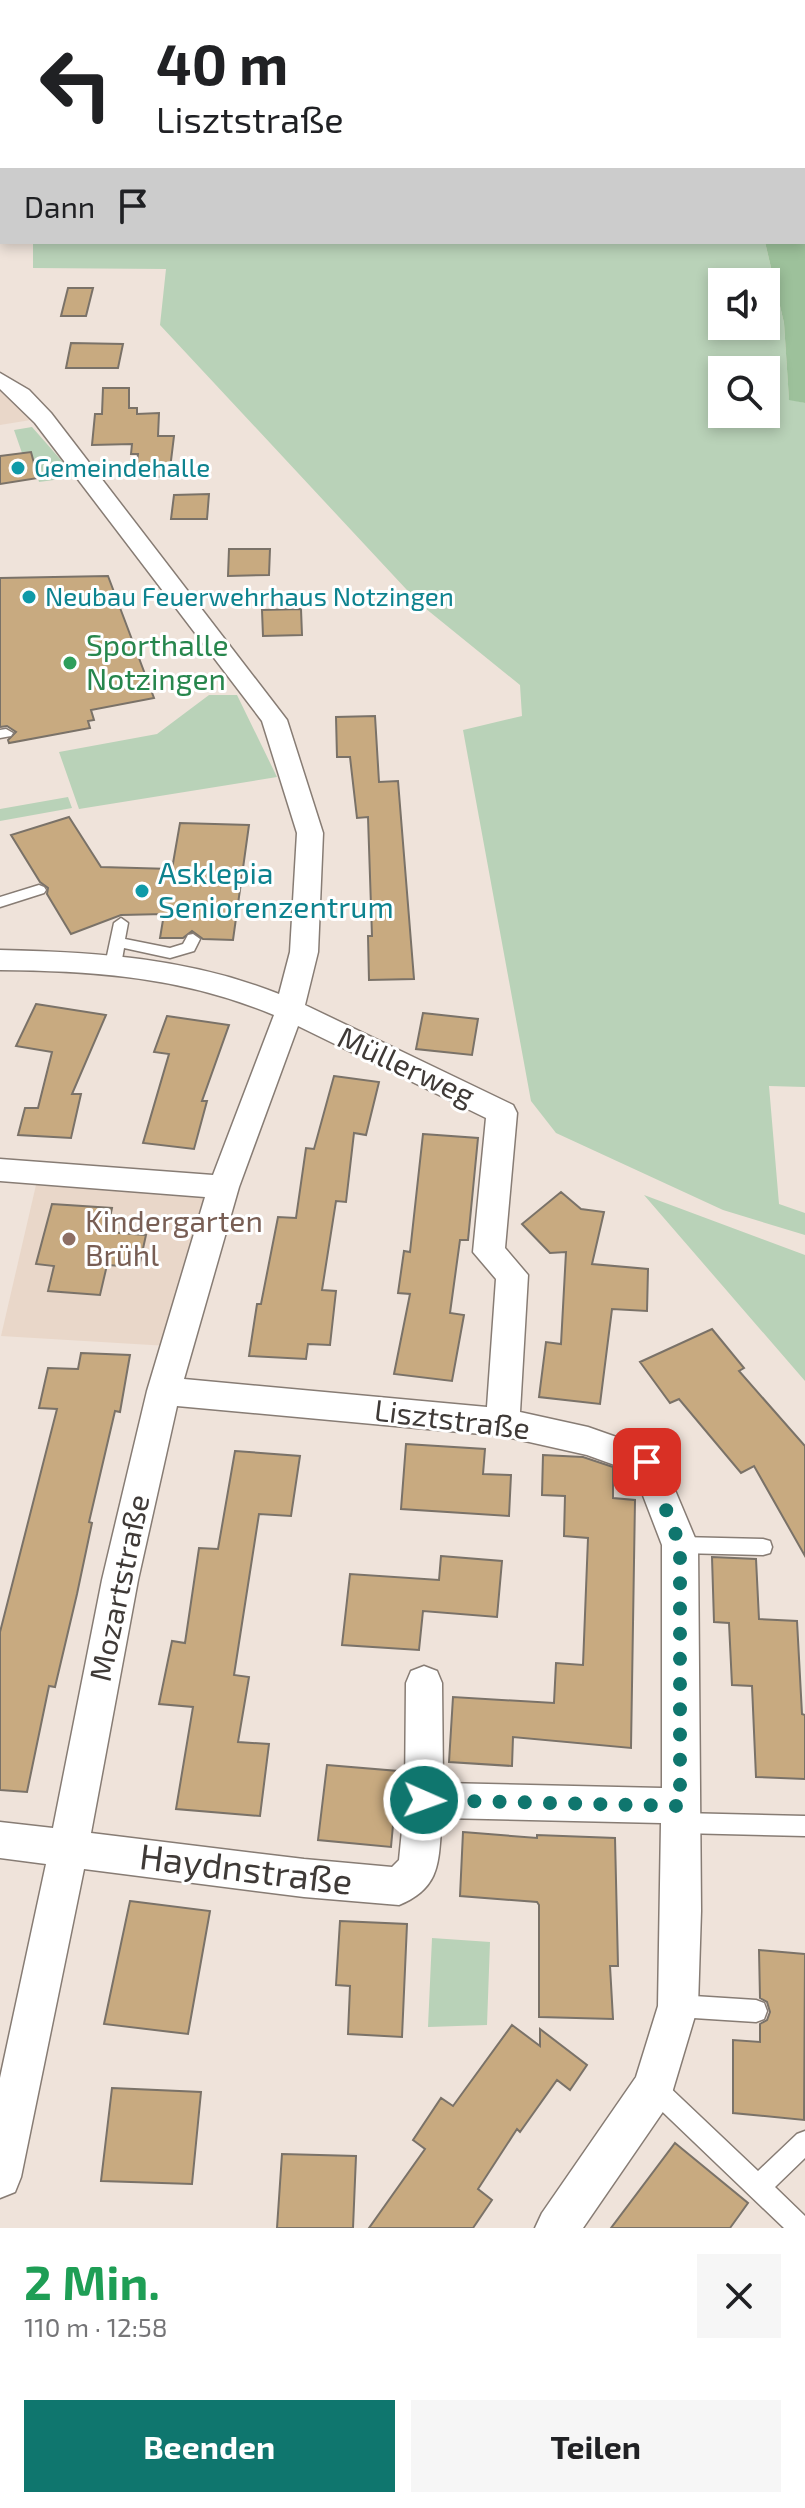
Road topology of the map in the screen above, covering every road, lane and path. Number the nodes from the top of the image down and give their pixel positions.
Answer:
1 (0, 379) edge
2 (39, 890) dead end
3 (0, 902) edge
4 (121, 923) dead end
5 (193, 939) dead end
6 (115, 954) junction
7 (0, 960) edge
8 (289, 1012) junction
9 (0, 1170) edge
10 (224, 1187) junction
11 (164, 1391) junction
12 (503, 1422) junction
13 (680, 1545) junction
14 (763, 1547) dead end
15 (424, 1683) dead end
16 (424, 1800) junction
17 (681, 1814) junction
18 (805, 1826) edge
19 (0, 1840) edge
20 (69, 1848) junction
21 (678, 2006) junction
22 (756, 2011) dead end
23 (654, 2088) junction
24 (805, 2142) edge
25 (0, 2177) edge
26 (758, 2187) junction
27 (557, 2228) edge
28 (801, 2228) edge

1 - 8 street, Mozartstraße
2 - 3 lane
4 - 6 lane
5 - 6 lane
6 - 7 street, Müllerweg
6 - 8 street, Müllerweg
8 - 10 street, Mozartstraße
8 - 12 street, Müllerweg
9 - 10 street
10 - 11 street, Mozartstraße
11 - 12 street, Lisztstraße
11 - 20 street, Mozartstraße
12 - 13 street, Lisztstraße
13 - 14 lane
13 - 17 street, Lisztstraße
15 - 16 street, Haydnstraße
16 - 17 street
16 - 20 street, Haydnstraße
17 - 18 lane
17 - 21 street, Lisztstraße
19 - 20 street, Haydnstraße
20 - 25 street, Mozartstraße
21 - 22 lane
21 - 23 street, Lisztstraße
23 - 26 lane
23 - 27 street, Lisztstraße
24 - 26 lane
26 - 28 lane

